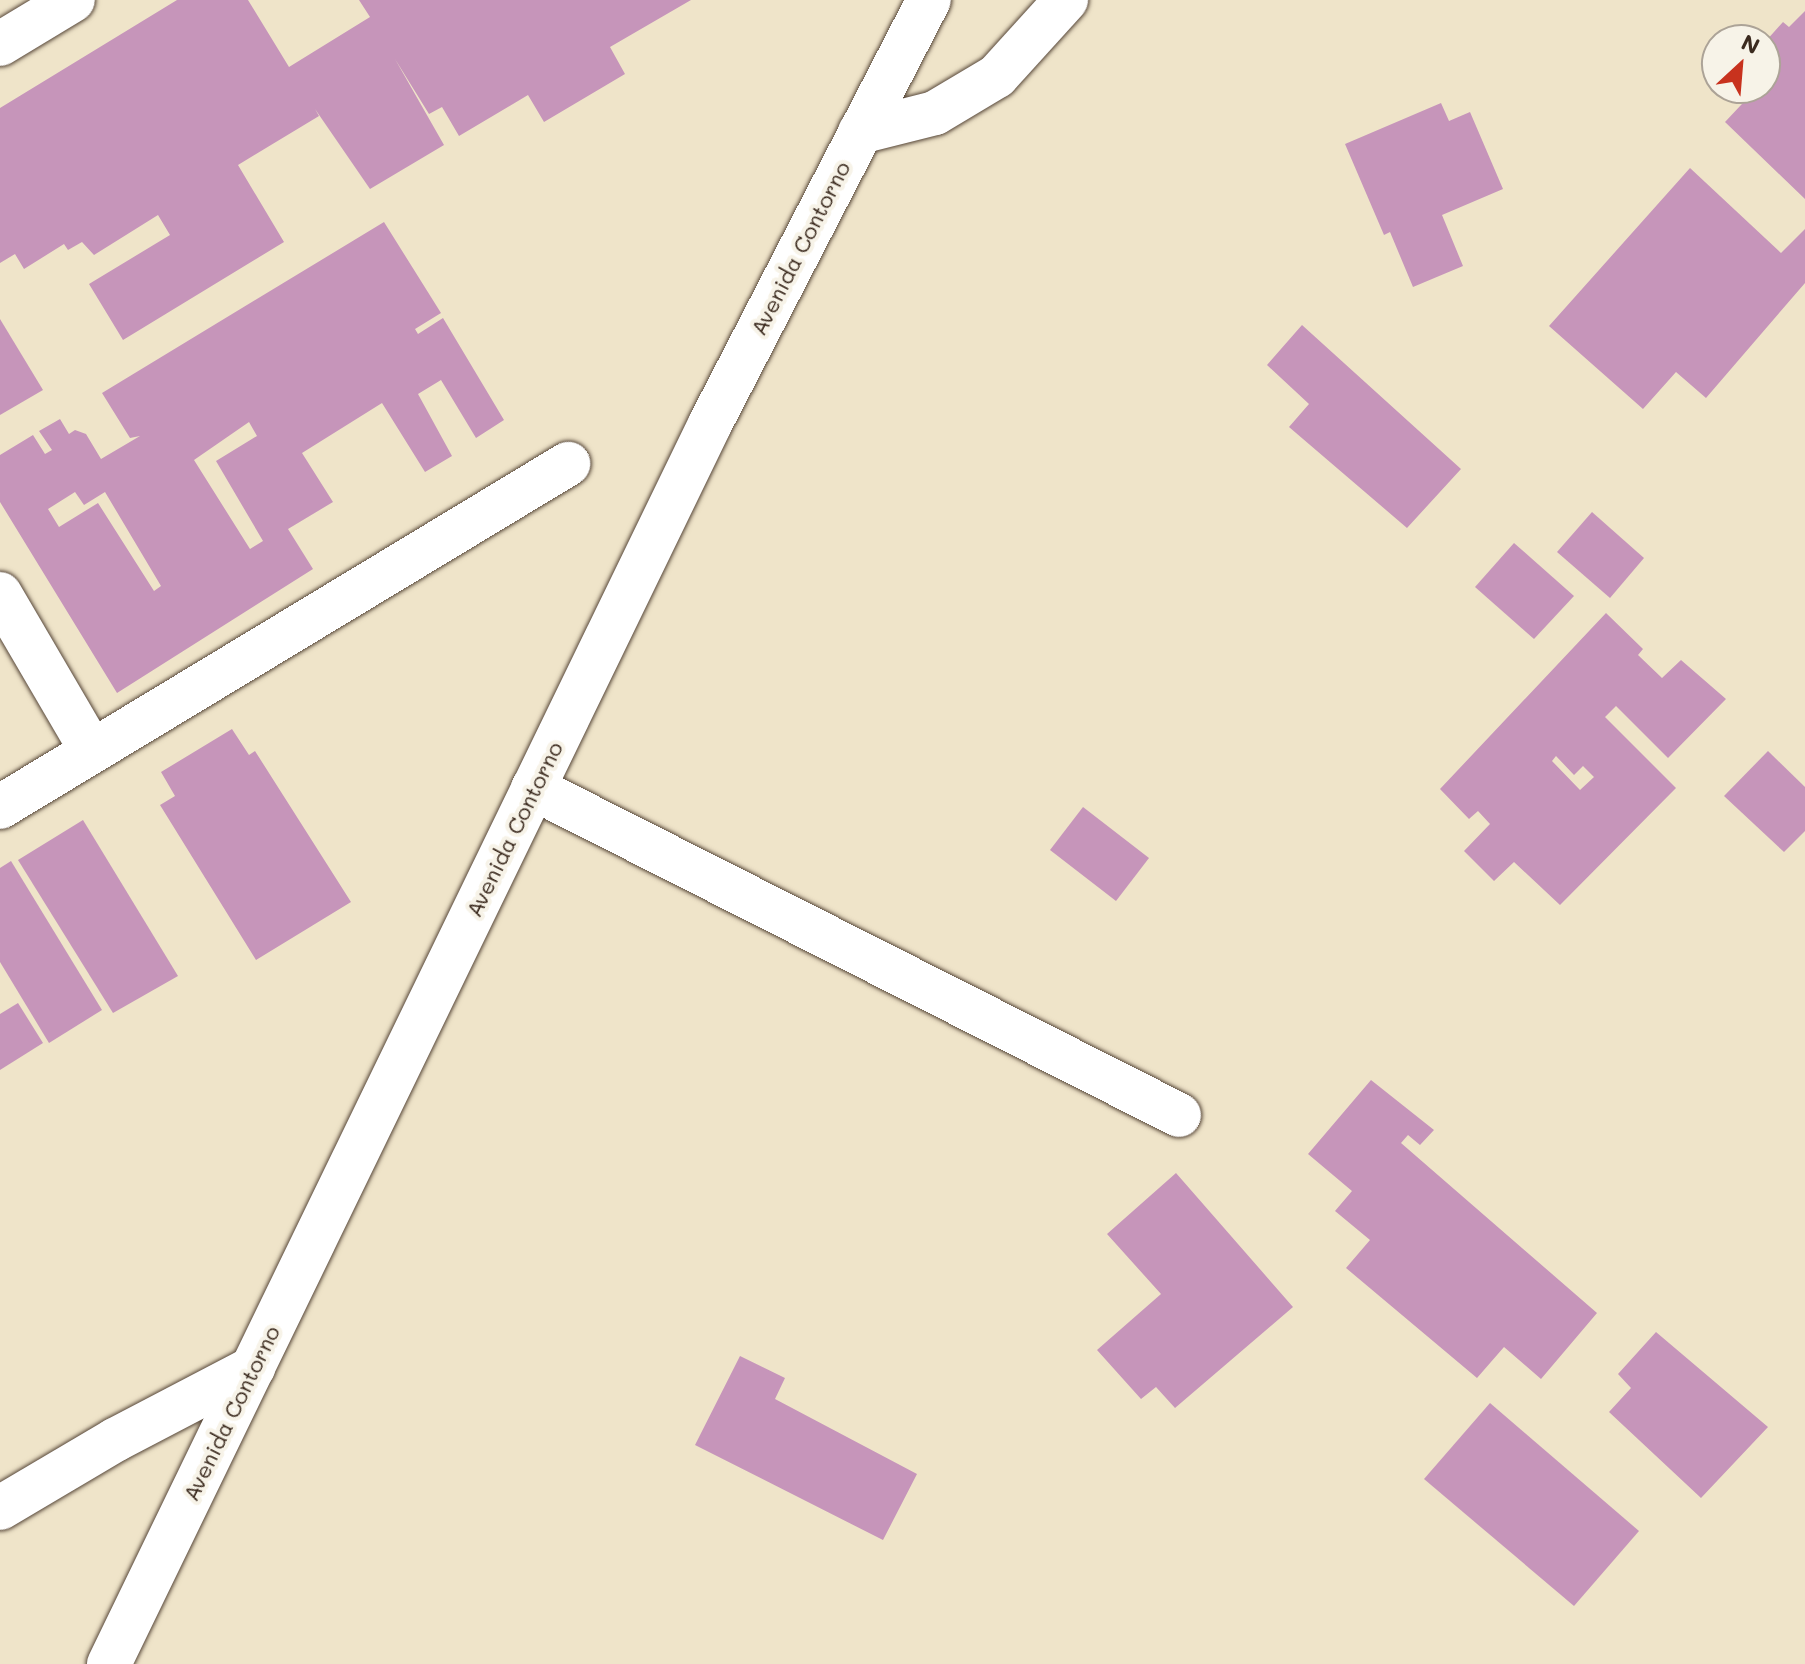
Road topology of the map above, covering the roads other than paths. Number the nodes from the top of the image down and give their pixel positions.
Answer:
1 (73, 0) edge
2 (929, 0) edge
3 (1066, 0) edge
4 (0, 44) edge
5 (860, 132) junction
6 (568, 464) dead end
7 (0, 594) edge
8 (91, 750) junction
9 (533, 788) junction
10 (0, 807) edge
11 (1179, 1115) dead end
12 (253, 1368) junction
13 (0, 1508) edge
14 (109, 1664) edge

1 - 4 street
2 - 5 street, Avenida Contorno
3 - 5 street
5 - 9 street, Avenida Contorno
6 - 8 street
7 - 8 street
8 - 10 street
9 - 11 street
9 - 12 street, Avenida Contorno
12 - 13 street
12 - 14 street, Avenida Contorno

